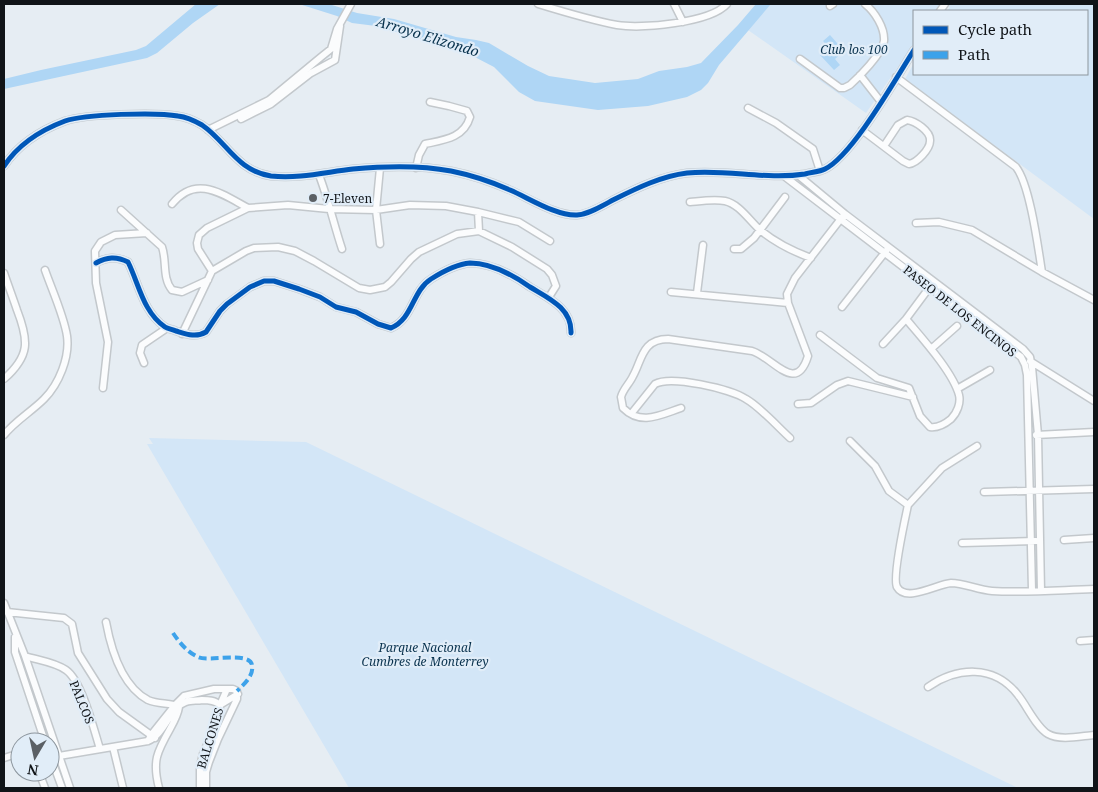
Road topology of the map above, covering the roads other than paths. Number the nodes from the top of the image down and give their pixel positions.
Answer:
1 (352, 4) edge
2 (538, 4) edge
3 (674, 4) edge
4 (727, 4) edge
5 (865, 4) edge
6 (682, 22) junction
7 (334, 50) junction
8 (913, 52) edge
9 (321, 57) junction
10 (800, 60) dead end
11 (325, 66) junction
12 (860, 75) junction
13 (896, 77) junction
14 (430, 102) dead end
15 (881, 102) junction
16 (748, 108) dead end
17 (258, 109) junction
18 (862, 130) junction
19 (210, 132) junction
20 (884, 146) junction
21 (4, 166) edge
22 (380, 168) junction
23 (416, 168) junction
24 (820, 171) junction
25 (319, 175) junction
26 (798, 175) junction
27 (784, 176) junction
28 (786, 197) dead end
29 (690, 202) dead end
30 (172, 204) dead end
31 (248, 208) junction
32 (329, 208) junction
33 (121, 210) dead end
34 (376, 210) junction
35 (478, 212) junction
36 (843, 216) junction
37 (916, 223) dead end
38 (760, 230) junction
39 (478, 231) junction
40 (148, 233) junction
41 (550, 241) dead end
42 (380, 244) dead end
43 (703, 245) dead end
44 (342, 249) dead end
45 (734, 249) dead end
46 (887, 250) junction
47 (811, 258) junction
48 (96, 263) junction
49 (45, 270) dead end
50 (212, 272) junction
51 (1042, 272) junction
52 (4, 273) edge
53 (208, 280) junction
54 (932, 284) junction
55 (671, 292) dead end
56 (697, 293) junction
57 (549, 297) junction
58 (1094, 298) edge
59 (788, 303) junction
60 (842, 307) dead end
61 (906, 319) junction
62 (957, 326) dead end
63 (166, 328) junction
64 (571, 333) dead end
65 (182, 334) junction
66 (820, 335) dead end
67 (884, 344) dead end
68 (931, 349) junction
69 (1023, 361) junction
70 (1032, 361) junction
71 (144, 363) dead end
72 (990, 370) dead end
73 (4, 379) edge
74 (103, 388) dead end
75 (957, 389) junction
76 (913, 397) junction
77 (1094, 402) edge
78 (798, 404) dead end
79 (681, 408) dead end
80 (631, 414) junction
81 (1094, 432) edge
82 (4, 435) edge
83 (1028, 435) junction
84 (1038, 435) junction
85 (790, 438) dead end
86 (850, 441) dead end
87 (977, 446) dead end
88 (1094, 489) edge
89 (1034, 491) junction
90 (984, 492) dead end
91 (908, 505) junction
92 (1094, 538) edge
93 (1064, 540) dead end
94 (1040, 541) junction
95 (1032, 542) junction
96 (962, 543) dead end
97 (1094, 589) edge
98 (1032, 590) junction
99 (1041, 591) junction
100 (4, 603) edge
101 (7, 612) junction
102 (106, 622) dead end
103 (16, 636) junction
104 (1094, 640) edge
105 (1080, 641) dead end
106 (25, 656) junction
107 (928, 687) dead end
108 (227, 689) junction
109 (238, 692) junction
110 (220, 705) junction
111 (176, 706) junction
112 (42, 732) edge
113 (51, 732) edge
114 (1094, 735) edge
115 (151, 738) junction
116 (113, 746) junction
117 (100, 749) junction
118 (60, 756) edge
119 (60, 759) edge
120 (70, 788) edge
121 (123, 788) edge
122 (159, 788) edge
123 (200, 788) edge
124 (206, 788) edge

1 - 7 street
2 - 6 street
3 - 6 street
4 - 6 street
5 - 12 street
7 - 9 street
7 - 11 street
8 - 13 street
9 - 11 street
9 - 17 street
10 - 12 street
11 - 17 street
12 - 15 street
13 - 15 street
13 - 51 street
14 - 23 street
15 - 18 street
16 - 24 street
17 - 19 street
18 - 20 street
18 - 24 street
19 - 21 street
19 - 25 street
20 - 20 street
22 - 23 street
22 - 25 street
22 - 34 street
23 - 27 street
24 - 26 street
25 - 32 street
26 - 27 street
26 - 36 street, PASEO DE LOS ENCINOS
27 - 36 street, PASEO DE LOS ENCINOS
28 - 38 street
29 - 38 street
30 - 31 street
31 - 32 street
31 - 50 street
32 - 34 street
32 - 44 street
33 - 40 street
34 - 35 street
34 - 42 street
35 - 39 street
35 - 41 street
36 - 46 street, PASEO DE LOS ENCINOS
36 - 47 street
37 - 51 street
38 - 45 street
38 - 47 street
39 - 50 street
39 - 57 street
40 - 48 street
40 - 53 street
43 - 56 street
46 - 54 street, PASEO DE LOS ENCINOS
46 - 60 street
47 - 59 street
48 - 63 street
48 - 74 street
49 - 82 street
50 - 53 street
51 - 58 street
52 - 73 street
53 - 65 street
54 - 61 street
54 - 69 street, PASEO DE LOS ENCINOS
54 - 70 street, PASEO DE LOS ENCINOS
55 - 56 street
56 - 59 street
57 - 64 street
57 - 65 street
59 - 80 street
61 - 67 street
61 - 68 street
62 - 68 street
63 - 65 street
63 - 71 street
66 - 76 street
68 - 75 street
69 - 70 street
69 - 83 street, PASEO DE LOS ENCINOS
70 - 77 street
70 - 84 street, PASEO DE LOS ENCINOS
72 - 75 street
75 - 76 street
76 - 78 street
79 - 80 street
80 - 85 street
81 - 84 street
83 - 84 street
83 - 89 street, PASEO DE LOS ENCINOS
84 - 89 street, PASEO DE LOS ENCINOS
86 - 91 street
87 - 91 street
88 - 89 street
89 - 90 street
89 - 94 street, PASEO DE LOS ENCINOS
89 - 95 street, PASEO DE LOS ENCINOS
91 - 98 street
92 - 93 street
94 - 95 street
94 - 99 street, PASEO DE LOS ENCINOS
95 - 96 street
95 - 98 street, PASEO DE LOS ENCINOS
97 - 99 street
98 - 99 street
100 - 101 street
101 - 103 street
101 - 115 street
102 - 111 street
103 - 106 street
103 - 112 street
104 - 105 street
106 - 113 street
106 - 117 street, PALCOS
107 - 114 street
108 - 109 street
108 - 110 street, BALCONES
108 - 111 street
109 - 110 street
109 - 124 street, BALCONES
110 - 111 street
110 - 123 street, BALCONES
111 - 115 street
111 - 122 street
115 - 116 street
116 - 117 street
116 - 121 street
117 - 118 street
119 - 120 street

